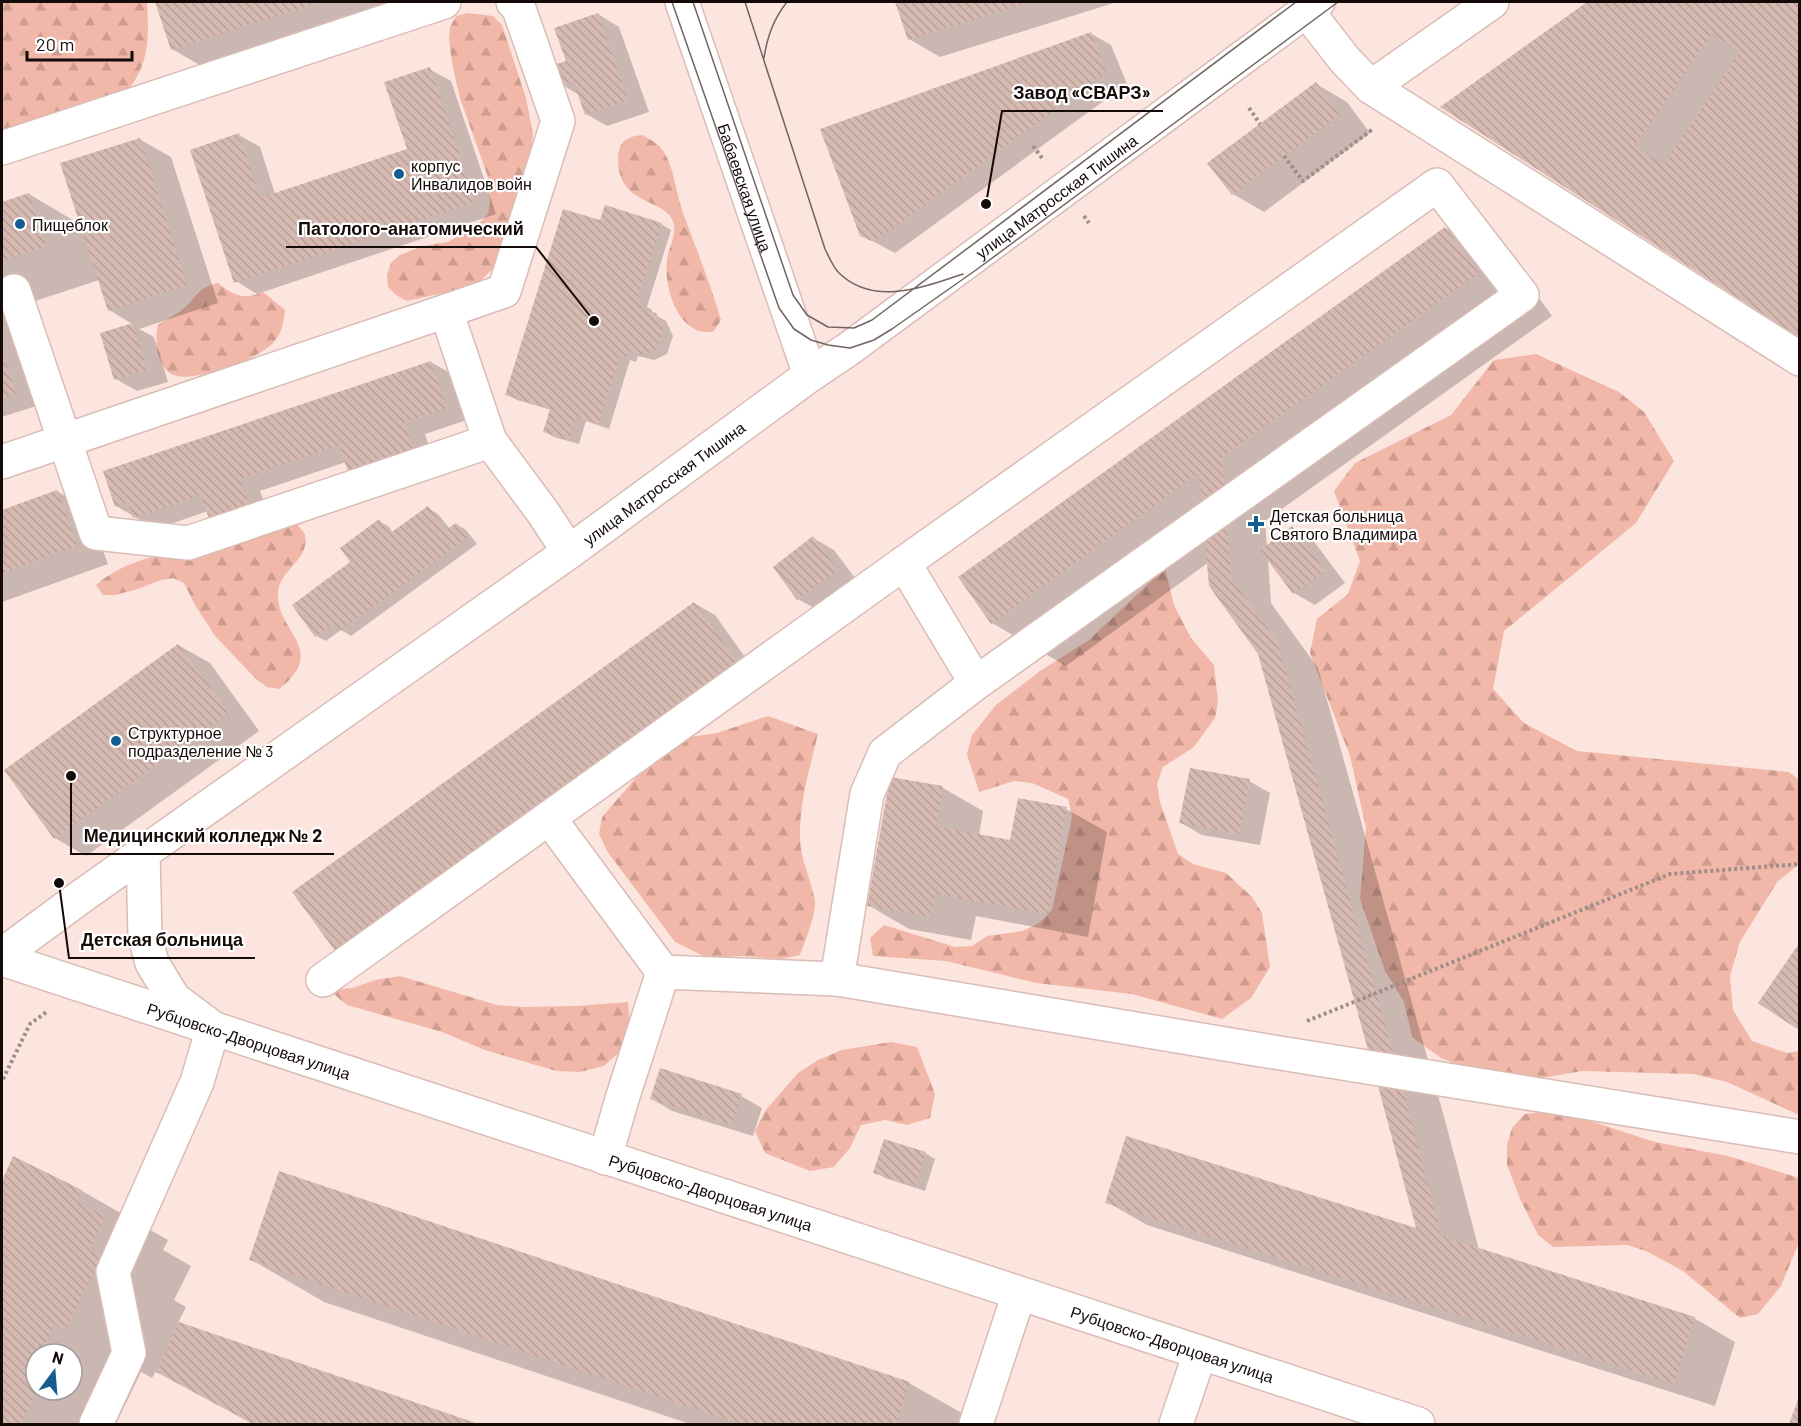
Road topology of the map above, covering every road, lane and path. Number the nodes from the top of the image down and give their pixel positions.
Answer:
1 (444, 2) edge
2 (513, 2) edge
3 (682, 2) edge
4 (1492, 2) edge
5 (1312, 6) edge
6 (1371, 87) junction
7 (1403, 107) junction
8 (1249, 108) dead end
9 (1260, 124) dead end
10 (1033, 146) dead end
11 (2, 148) edge
12 (1284, 156) dead end
13 (1042, 158) dead end
14 (14, 291) dead end
15 (446, 311) junction
16 (1800, 359) edge
17 (810, 375) junction
18 (65, 440) junction
19 (490, 441) junction
20 (2, 462) edge
21 (569, 552) junction
22 (904, 563) junction
23 (976, 683) junction
24 (549, 818) junction
25 (143, 853) junction
26 (1800, 864) edge
27 (2, 957) edge
28 (663, 972) junction
29 (837, 979) junction
30 (323, 980) dead end
31 (1307, 1021) dead end
32 (213, 1028) junction
33 (1800, 1137) edge
34 (605, 1158) junction
35 (1019, 1294) junction
36 (1200, 1353) junction
37 (96, 1425) edge
38 (976, 1425) edge
39 (1176, 1425) edge
40 (1418, 1425) edge

1 - 11 street
2 - 15 street
3 - 17 street, Бабаевская улица
4 - 6 street
5 - 6 street
5 - 17 street, улица Матросская Тишина
6 - 7 street
7 - 12 path
7 - 16 street
8 - 9 path
10 - 13 path
14 - 18 street
15 - 18 street
15 - 19 street
17 - 21 street, улица Матросская Тишина
18 - 19 street
18 - 20 street
19 - 21 street
21 - 25 street, улица Матросская Тишина
22 - 23 street
22 - 23 street
22 - 24 street
23 - 29 street
24 - 28 street
24 - 30 street
25 - 27 street, улица Матросская Тишина
25 - 32 street
26 - 31 path
27 - 32 street, Рубцовско-Дворцовая улица
28 - 29 street
28 - 34 street
29 - 33 street
32 - 34 street, Рубцовско-Дворцовая улица
32 - 37 street
34 - 35 street, Рубцовско-Дворцовая улица
35 - 36 street, Рубцовско-Дворцовая улица
35 - 38 street
36 - 39 street
36 - 40 street, Рубцовско-Дворцовая улица

